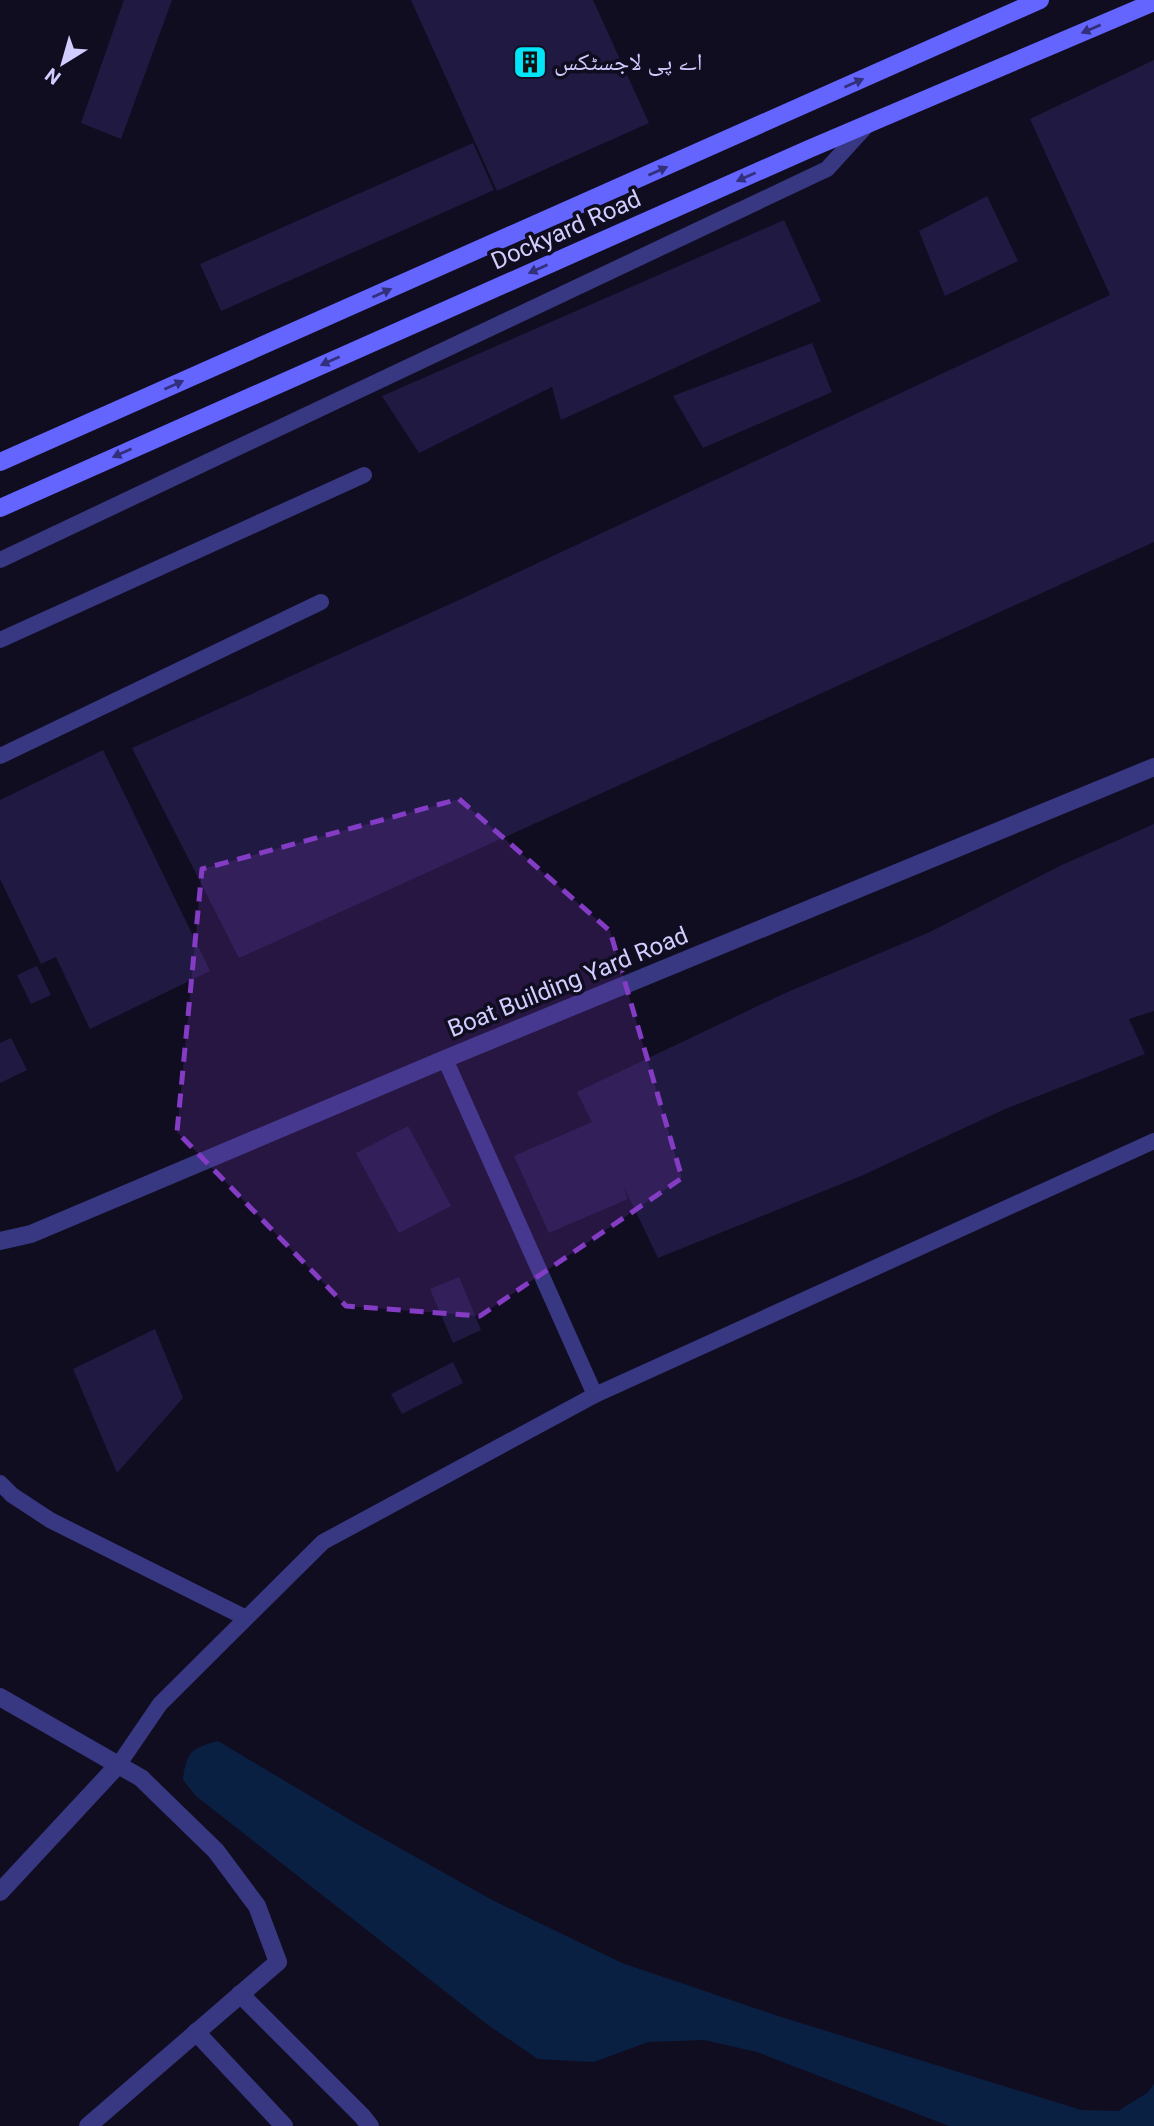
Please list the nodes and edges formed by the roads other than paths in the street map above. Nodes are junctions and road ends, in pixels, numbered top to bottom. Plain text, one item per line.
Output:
1 (1040, 0) edge
2 (1154, 2) edge
3 (869, 124) junction
4 (0, 462) edge
5 (364, 475) dead end
6 (0, 508) edge
7 (0, 560) edge
8 (321, 602) dead end
9 (0, 640) edge
10 (0, 756) edge
11 (1154, 767) edge
12 (445, 1059) junction
13 (1154, 1141) edge
14 (0, 1241) edge
15 (596, 1395) junction
16 (0, 1483) edge
17 (246, 1618) junction
18 (0, 1697) edge
19 (121, 1761) junction
20 (1, 1889) edge
21 (240, 1994) junction
22 (196, 2032) junction
23 (88, 2126) edge
24 (284, 2126) edge
25 (370, 2126) edge

4 -> 1 street, Dockyard Road
2 -> 3 street, Dockyard Road
3 -> 6 street, Dockyard Road
3 - 7 lane
5 - 9 lane
8 - 10 lane
11 - 12 street, Boat Building Yard Road
12 - 14 street, Boat Building Yard Road
12 - 15 lane
13 - 15 lane
15 - 17 lane
16 - 17 lane
17 - 19 lane
18 - 19 street
19 - 20 street
19 - 21 street
21 - 22 street
21 - 25 street
22 - 23 street
22 - 24 street

